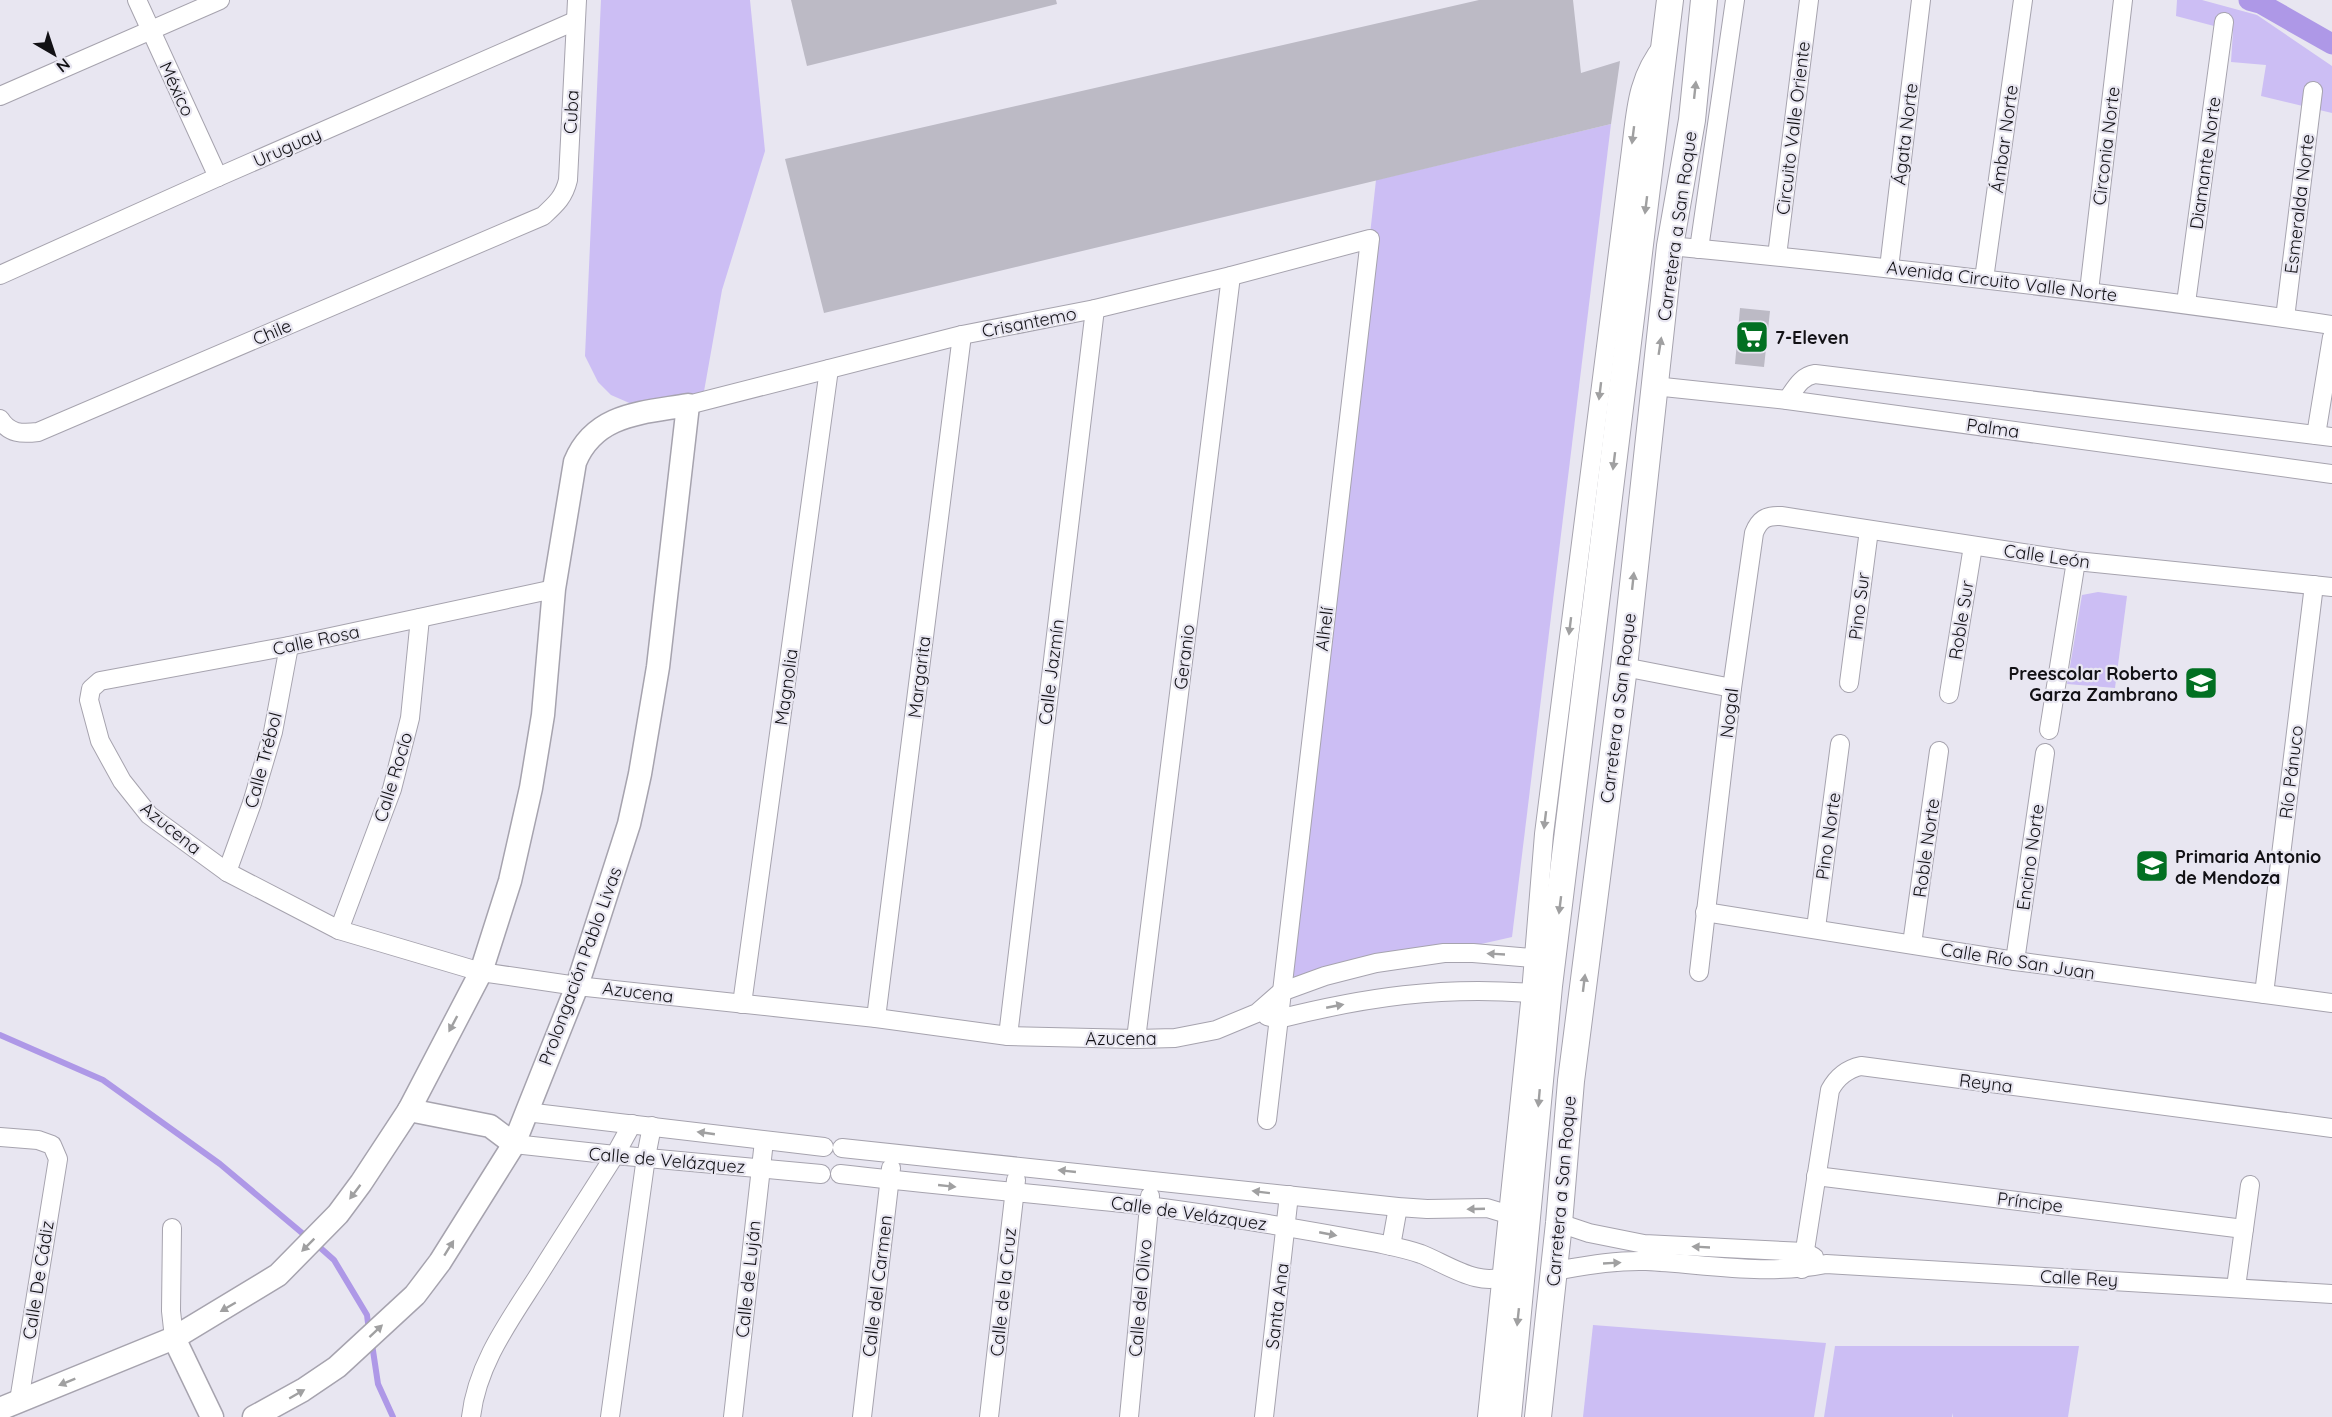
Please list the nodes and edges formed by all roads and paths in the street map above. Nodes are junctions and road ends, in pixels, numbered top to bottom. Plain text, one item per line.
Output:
1 (137, 0) edge
2 (220, 0) edge
3 (577, 0) edge
4 (1670, 0) edge
5 (1704, 0) edge
6 (1735, 0) edge
7 (1809, 0) edge
8 (1921, 0) edge
9 (2023, 0) edge
10 (2123, 0) edge
11 (575, 21) junction
12 (2224, 22) dead end
13 (150, 30) junction
14 (1666, 43) junction
15 (2313, 91) dead end
16 (0, 96) edge
17 (218, 177) junction
18 (1681, 184) junction
19 (543, 216) joint
20 (1370, 239) joint
21 (1670, 246) junction
22 (1700, 249) junction
23 (1778, 256) junction
24 (1889, 268) junction
25 (0, 275) edge
26 (1232, 276) junction
27 (1984, 279) junction
28 (2089, 291) junction
29 (2186, 303) junction
30 (1095, 309) junction
31 (2285, 318) junction
32 (2332, 325) edge
33 (962, 335) junction
34 (2332, 337) edge
35 (829, 369) junction
36 (1654, 386) junction
37 (1787, 400) junction
38 (688, 405) junction
39 (1, 421) edge
40 (2324, 436) edge
41 (2332, 474) edge
42 (1764, 518) joint
43 (1869, 530) junction
44 (1973, 546) junction
45 (2076, 561) junction
46 (1601, 569) junction
47 (2323, 586) edge
48 (554, 589) junction
49 (420, 618) junction
50 (289, 646) junction
51 (1624, 667) junction
52 (1849, 682) dead end
53 (1732, 688) junction
54 (1949, 694) dead end
55 (89, 700) joint
56 (2049, 730) dead end
57 (1840, 744) dead end
58 (1940, 751) dead end
59 (2045, 753) dead end
60 (1577, 764) junction
61 (227, 872) junction
62 (1595, 888) junction
63 (1705, 912) junction
64 (1816, 928) junction
65 (339, 930) junction
66 (1912, 944) junction
67 (2015, 962) junction
68 (480, 972) junction
69 (1699, 972) dead end
70 (1545, 977) junction
71 (577, 986) junction
72 (1281, 992) junction
73 (2264, 994) junction
74 (2332, 1003) edge
75 (742, 1004) junction
76 (1257, 1013) junction
77 (876, 1018) junction
78 (1278, 1019) junction
79 (1008, 1036) junction
80 (1136, 1039) junction
81 (1571, 1081) junction
82 (409, 1110) junction
83 (526, 1112) junction
84 (1267, 1120) dead end
85 (632, 1124) junction
86 (490, 1126) junction
87 (652, 1126) junction
88 (2332, 1128) edge
89 (0, 1137) edge
90 (764, 1141) junction
91 (514, 1144) junction
92 (615, 1155) junction
93 (894, 1155) junction
94 (1564, 1155) junction
95 (646, 1157) junction
96 (1018, 1166) junction
97 (760, 1168) junction
98 (821, 1174) dead end
99 (840, 1174) dead end
100 (1816, 1176) junction
101 (889, 1180) junction
102 (1152, 1180) junction
103 (2250, 1185) dead end
104 (1014, 1192) junction
105 (1289, 1195) junction
106 (1148, 1206) junction
107 (1398, 1207) junction
108 (1507, 1214) junction
109 (1559, 1224) junction
110 (1286, 1226) junction
111 (172, 1228) dead end
112 (2244, 1229) junction
113 (1528, 1244) junction
114 (1391, 1246) junction
115 (1644, 1253) junction
116 (1803, 1260) junction
117 (1554, 1271) junction
118 (1502, 1279) junction
119 (2236, 1287) junction
120 (2332, 1294) edge
121 (174, 1338) junction
122 (1545, 1347) junction
123 (10, 1405) edge
124 (212, 1417) edge
125 (254, 1417) edge
126 (471, 1417) edge
127 (610, 1417) edge
128 (733, 1417) edge
129 (862, 1417) edge
130 (989, 1417) edge
131 (1129, 1417) edge
132 (1264, 1417) edge
133 (1487, 1417) edge
134 (1508, 1417) edge
135 (1538, 1417) edge

1 - 13 street, México
2 - 13 street
3 - 11 street, Cuba
4 - 14 main road
18 -> 5 main road, Carretera a San Roque
6 - 22 street
7 - 23 street, Circuito Valle Oriente
8 - 24 street, Ágata Norte
9 - 27 street, Ámbar Norte
10 - 28 street, Circonia Norte
11 - 17 street, Uruguay
11 - 19 street, Cuba
12 - 29 street, Diamante Norte
13 - 16 street
13 - 17 street, México
14 - 18 main road
14 -> 46 main road, Carretera a San Roque
14 -> 70 street
15 - 31 street, Esmeralda Norte
17 - 25 street, Uruguay
18 - 21 main road, Carretera a San Roque
19 - 39 street, Chile
20 - 26 street, Crisantemo
20 - 72 street, Alhelí
21 - 22 street, Avenida Circuito Valle Norte
36 -> 21 main road, Carretera a San Roque
22 - 23 street, Avenida Circuito Valle Norte
23 - 24 street, Avenida Circuito Valle Norte
24 - 27 street, Avenida Circuito Valle Norte
26 - 30 street, Crisantemo
26 - 80 street, Geranio
27 - 28 street, Avenida Circuito Valle Norte
28 - 29 street, Avenida Circuito Valle Norte
29 - 31 street, Avenida Circuito Valle Norte
30 - 33 street, Crisantemo
30 - 79 street, Calle Jazmín
31 - 32 street, Avenida Circuito Valle Norte
33 - 35 street, Crisantemo
33 - 77 street, Margarita
34 - 40 street
35 - 38 street, Crisantemo
35 - 75 street, Magnolia
36 - 37 street, Palma
51 -> 36 main road, Carretera a San Roque
37 - 40 street
37 - 41 street, Palma
38 - 48 street
38 - 71 street, Prolongación Pablo Livas
42 - 43 street, Calle León
42 - 53 street, Nogal
43 - 44 street, Calle León
43 - 52 street, Pino Sur
44 - 45 street, Calle León
44 - 54 street, Roble Sur
45 - 47 street, Calle León
45 - 56 street
46 - 51 main road
46 - 60 main road, Carretera a San Roque
47 - 73 street, Río Pánuco
48 - 49 street, Calle Rosa
48 - 68 street
49 - 50 street, Calle Rosa
49 - 65 street, Calle Rocío
50 - 55 street, Calle Rosa
50 - 61 street, Calle Trébol
51 - 53 street
51 - 60 main road
51 - 62 main road, Carretera a San Roque
53 - 63 street, Nogal
55 - 61 street, Azucena
57 - 64 street, Pino Norte
58 - 66 street, Roble Norte
59 - 67 street, Encino Norte
60 -> 70 main road, Carretera a San Roque
61 - 65 street, Azucena
62 - 70 main road
81 -> 62 main road, Carretera a San Roque
63 - 64 street, Calle Río San Juan
63 - 69 street, Nogal
64 - 66 street, Calle Río San Juan
65 - 68 street, Azucena
66 - 67 street, Calle Río San Juan
67 - 73 street, Calle Río San Juan
68 - 71 street, Azucena
68 -> 82 street
70 -> 72 street
78 -> 70 street
70 - 81 main road
70 - 108 street
70 -> 113 main road, Carretera a San Roque
71 - 75 street, Azucena
71 - 83 street, Prolongación Pablo Livas
72 - 76 street, Azucena
72 - 78 street, Alhelí
73 - 74 street, Calle Río San Juan
75 - 77 street, Azucena
76 - 78 street
76 - 80 street, Azucena
77 - 79 street, Azucena
78 - 84 street, Alhelí
79 - 80 street, Azucena
81 - 94 main road, Carretera a San Roque
82 - 86 street
82 -> 121 street
83 - 85 street, Calle de Velázquez
83 - 86 street
83 - 91 street, Prolongación Pablo Livas
85 - 87 street, Calle de Velázquez
85 - 92 street
86 - 91 street
90 -> 87 street, Calle de Velázquez
87 - 95 street
88 - 100 street, Reyna
89 - 123 street, Calle De Cádiz
90 - 93 street, Calle de Velázquez
90 - 97 street, Calle de Luján
91 - 92 street, Calle de Velázquez
125 -> 91 street, Prolongación Pablo Livas
92 - 95 street, Calle de Velázquez
92 - 126 street
93 - 96 street, Calle de Velázquez
93 - 101 street, Calle del Carmen
94 - 109 main road, Carretera a San Roque
94 - 113 main road
95 - 97 street, Calle de Velázquez
95 - 127 street
102 -> 96 street, Calle de Velázquez
96 - 104 street, Calle de la Cruz
97 - 98 street, Calle de Velázquez
97 - 128 street, Calle de Luján
99 - 101 street, Calle de Velázquez
100 - 112 street, Príncipe
100 - 116 street, Reyna
101 -> 104 street, Calle de Velázquez
101 - 129 street, Calle del Carmen
105 -> 102 street, Calle de Velázquez
102 - 106 street, Calle del Olivo
103 - 112 street
104 - 106 street, Calle de Velázquez
104 - 130 street, Calle de la Cruz
105 - 107 street, Calle de Velázquez
105 - 110 street, Santa Ana
106 - 110 street, Calle de Velázquez
106 - 131 street, Calle del Olivo
108 -> 107 street, Calle de Velázquez
107 - 114 street
108 - 113 street
108 - 118 street
109 - 115 street, Calle Rey
109 - 117 main road, Carretera a San Roque
110 -> 114 street, Calle de Velázquez
110 - 132 street, Santa Ana
111 - 121 street
112 - 119 street
113 - 118 street
113 - 122 main road
113 -> 134 main road, Carretera a San Roque
114 - 118 street, Calle de Velázquez
115 - 116 street, Calle Rey
117 -> 115 street, Calle Rey
116 - 119 street, Calle Rey
117 - 122 main road, Carretera a San Roque
118 - 133 street
119 - 120 street, Calle Rey
121 -> 123 street
121 - 124 street
122 - 135 main road, Carretera a San Roque

